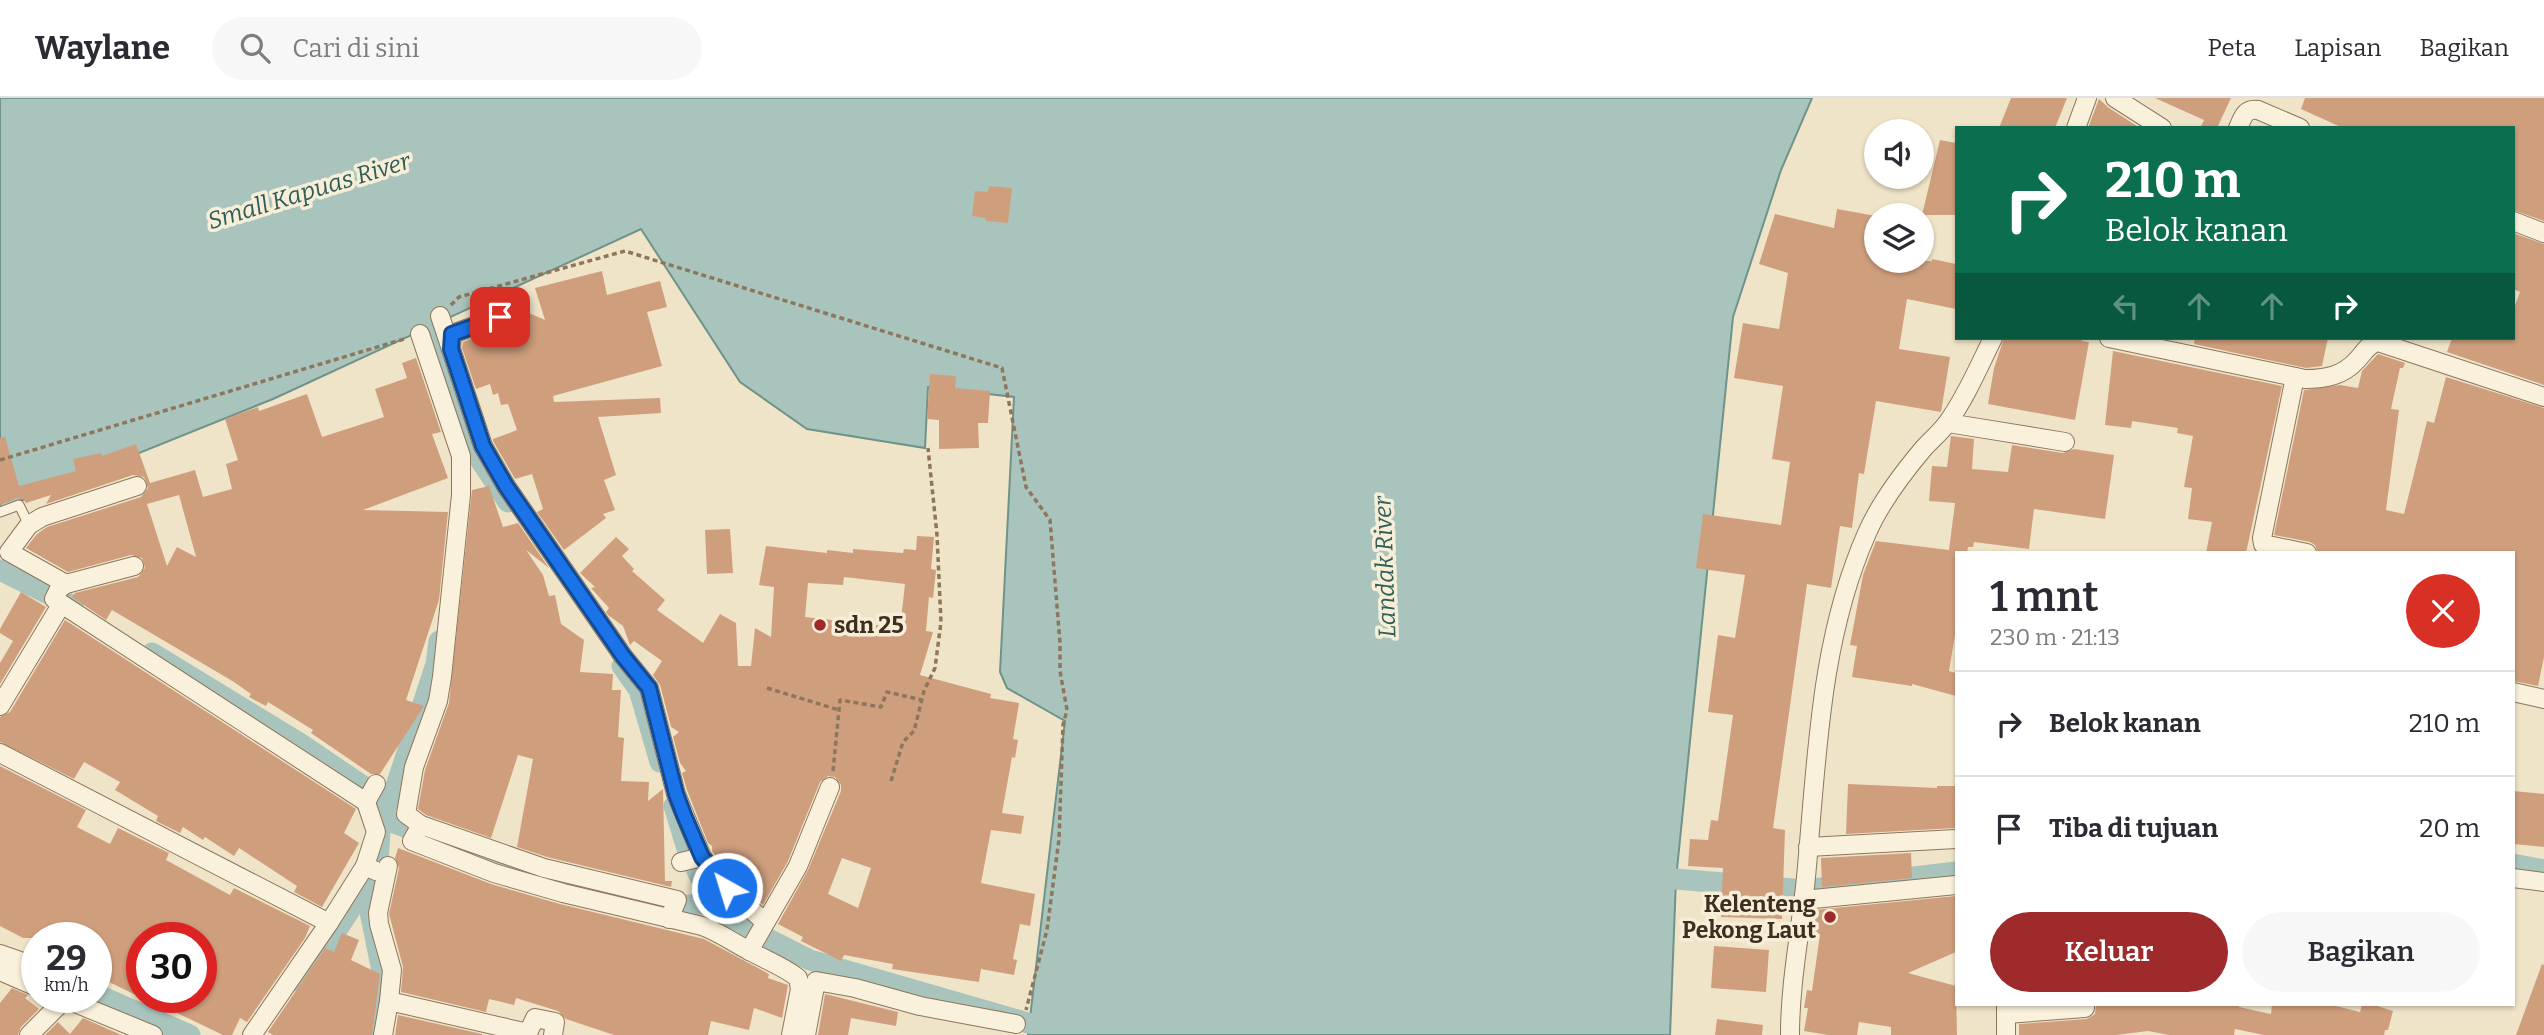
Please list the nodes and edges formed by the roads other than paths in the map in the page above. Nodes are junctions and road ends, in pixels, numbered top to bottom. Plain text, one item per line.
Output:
1 (2087, 98) edge
2 (2115, 98) edge
3 (2077, 126) edge
4 (2158, 126) edge
5 (2239, 126) edge
6 (2295, 126) edge
7 (2515, 222) edge
8 (2544, 233) edge
9 (440, 316) road end
10 (500, 317) dead end
11 (420, 334) road end
12 (1992, 340) edge
13 (2119, 340) edge
14 (451, 349) junction
15 (2295, 377) junction
16 (2544, 397) edge
17 (1948, 423) junction
18 (2065, 442) dead end
19 (137, 486) dead end
20 (0, 512) edge
21 (29, 525) junction
22 (2297, 551) edge
23 (134, 566) dead end
24 (60, 594) junction
25 (2515, 692) edge
26 (2544, 699) edge
27 (0, 706) edge
28 (0, 753) edge
29 (376, 784) dead end
30 (830, 787) road end
31 (366, 802) junction
32 (1955, 839) edge
33 (1808, 847) junction
34 (702, 857) junction
35 (681, 862) dead end
36 (365, 866) junction
37 (541, 877) junction
38 (2515, 878) edge
39 (2544, 882) edge
40 (1955, 885) edge
41 (1803, 900) junction
42 (669, 919) junction
43 (765, 922) junction
44 (329, 923) junction
45 (749, 951) junction
46 (0, 954) edge
47 (21, 961) edge
48 (0, 971) edge
49 (21, 980) edge
50 (807, 980) junction
51 (389, 1001) junction
52 (2085, 1006) edge
53 (2007, 1009) edge
54 (50, 1013) edge
55 (101, 1013) edge
56 (1020, 1020) road end
57 (29, 1035) edge
58 (153, 1035) edge
59 (252, 1035) edge
60 (383, 1035) edge
61 (553, 1035) edge
62 (791, 1035) edge
63 (806, 1035) edge
64 (1790, 1035) edge
65 (2006, 1035) edge

1 - 3 street
2 - 4 street
5 - 6 street
7 - 8 street
9 - 14 street
10 - 14 street
11 - 37 street
12 - 17 street
13 - 15 street
14 - 34 street
15 - 16 street
15 - 22 street
17 - 18 street
17 - 33 street
19 - 21 street
20 - 21 lane
21 - 24 street
23 - 24 street
24 - 27 street
24 - 31 street
25 - 26 street
28 - 44 street
29 - 31 street
30 - 43 street
31 - 36 street
32 - 33 street
33 - 41 street
34 - 35 street
34 - 43 street
36 - 44 street
36 - 51 street
37 - 42 street
37 - 42 street
38 - 39 street
40 - 41 street
41 - 64 street
42 - 45 street
43 - 45 street
44 - 59 street
45 - 50 street
46 - 47 street
48 - 49 street
50 - 56 street
50 - 62 street
50 - 63 street
51 - 60 street
51 - 61 street
52 - 53 street
53 - 65 street
54 - 57 street
55 - 58 street

